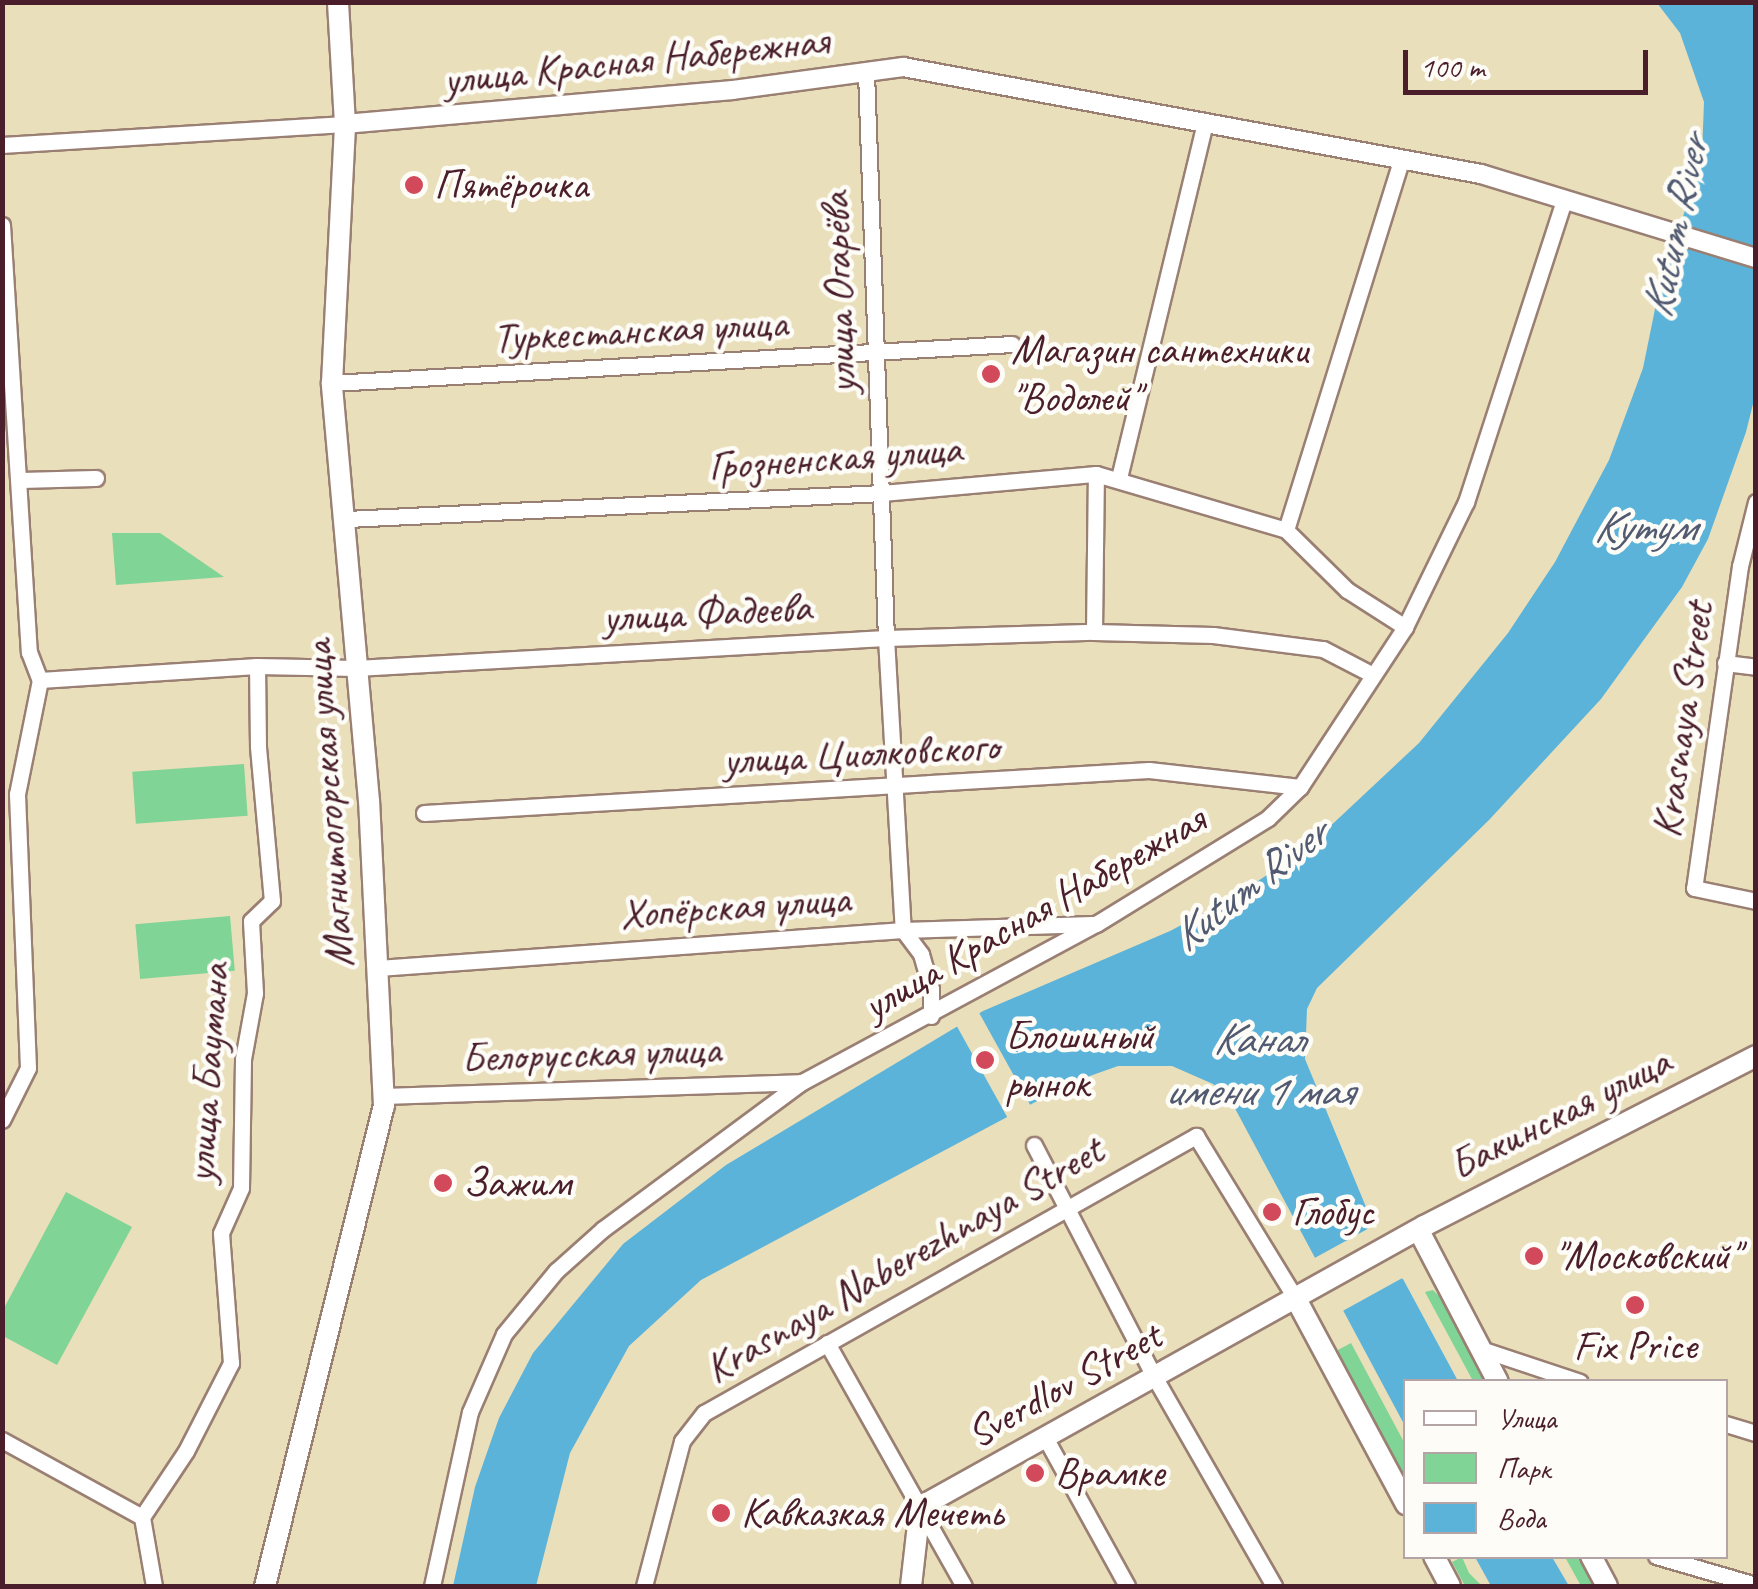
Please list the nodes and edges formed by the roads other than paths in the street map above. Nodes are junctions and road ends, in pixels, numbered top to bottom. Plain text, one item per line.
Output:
1 (338, 2) edge
2 (866, 72) junction
3 (1205, 122) junction
4 (344, 124) junction
5 (2, 145) edge
6 (1401, 160) junction
7 (1564, 201) junction
8 (2, 225) edge
9 (1756, 258) edge
10 (4, 287) edge
11 (1012, 344) dead end
12 (876, 354) junction
13 (332, 383) junction
14 (1096, 474) junction
15 (96, 478) dead end
16 (1120, 478) junction
17 (18, 480) junction
18 (882, 493) junction
19 (1756, 502) edge
20 (347, 520) junction
21 (1286, 530) junction
22 (1404, 627) junction
23 (1094, 632) junction
24 (886, 638) junction
25 (1725, 663) junction
26 (257, 666) junction
27 (1756, 667) edge
28 (356, 668) junction
29 (1372, 674) junction
30 (40, 680) junction
31 (894, 788) junction
32 (1300, 788) junction
33 (424, 813) dead end
34 (1756, 901) edge
35 (1096, 924) junction
36 (903, 930) junction
37 (378, 968) junction
38 (930, 1016) junction
39 (1756, 1056) edge
40 (802, 1082) junction
41 (383, 1096) junction
42 (2, 1120) edge
43 (1034, 1145) dead end
44 (1067, 1206) junction
45 (1410, 1236) junction
46 (1305, 1295) junction
47 (827, 1343) junction
48 (1481, 1349) junction
49 (1155, 1378) junction
50 (1496, 1379) edge
51 (1571, 1379) edge
52 (1728, 1425) edge
53 (1756, 1433) edge
54 (1046, 1439) junction
55 (2, 1440) edge
56 (1403, 1498) edge
57 (920, 1507) junction
58 (142, 1517) junction
59 (1436, 1559) edge
60 (1593, 1559) edge
61 (1666, 1559) edge
62 (1756, 1585) edge
63 (154, 1586) edge
64 (265, 1586) edge
65 (432, 1586) edge
66 (644, 1586) edge
67 (910, 1586) edge
68 (964, 1586) edge
69 (1127, 1586) edge
70 (1274, 1586) edge
71 (1450, 1586) edge
72 (1607, 1586) edge

1 - 4 main road, Магнитогорская улица
2 - 3 street, улица Красная Набережная
2 - 4 street, улица Красная Набережная
2 - 12 street, улица Огарёва
3 - 6 street, улица Красная Набережная
3 - 16 street
4 - 5 street, улица Красная Набережная
4 - 13 main road, Магнитогорская улица
6 - 7 street, улица Красная Набережная
6 - 21 street
7 - 9 street, улица Красная Набережная
7 - 22 street, улица Красная Набережная
8 - 10 street
10 - 17 street
11 - 12 street, Туркестанская улица
12 - 13 street, Туркестанская улица
12 - 18 street, улица Огарёва
13 - 20 main road, Магнитогорская улица
14 - 16 street, Грозненская улица
14 - 18 street, Грозненская улица
14 - 23 street
15 - 17 street
16 - 21 street, Грозненская улица
17 - 30 street
18 - 20 street, Грозненская улица
18 - 24 street, улица Огарёва
19 - 25 street, Krasnaya Street
20 - 28 main road, Магнитогорская улица
21 - 22 street, Грозненская улица
22 - 29 street, улица Красная Набережная
23 - 24 street, улица Фадеева
23 - 29 street, улица Фадеева
24 - 28 street, улица Фадеева
24 - 31 street, улица Огарёва
25 - 27 street
25 - 34 street, Krasnaya Street
26 - 28 street, улица Фадеева
26 - 30 street, улица Фадеева
26 - 58 street, улица Баумана
28 - 37 main road, Магнитогорская улица
29 - 32 street, улица Красная Набережная
30 - 42 street
31 - 32 street, улица Циолковского
31 - 33 street, улица Циолковского
31 - 36 street, улица Огарёва
32 - 35 street, улица Красная Набережная
35 - 36 street, Хопёрская улица
35 - 38 street, улица Красная Набережная
36 - 37 street, Хопёрская улица
36 - 38 street
37 - 41 main road, Магнитогорская улица
38 - 40 street, улица Красная Набережная
39 - 45 main road, Бакинская улица
40 - 41 street, Белорусская улица
40 - 65 street, улица Красная Набережная
41 - 64 main road, Магнитогорская улица
43 - 44 street
44 - 46 street, Krasnaya Naberezhnaya Street
44 - 47 street, Krasnaya Naberezhnaya Street
44 - 49 street
45 - 46 main road, Бакинская улица
45 - 48 main road
46 - 49 main road, Sverdlov Street
46 - 56 main road
47 - 57 street
47 - 66 street, Krasnaya Naberezhnaya Street
48 - 50 main road
48 - 51 street
49 - 54 main road, Sverdlov Street
49 - 70 street
52 - 53 street
54 - 57 main road, Sverdlov Street
54 - 69 street
55 - 58 street
57 - 67 main road
57 - 68 street
58 - 63 street
59 - 71 main road
60 - 72 main road
61 - 62 street

